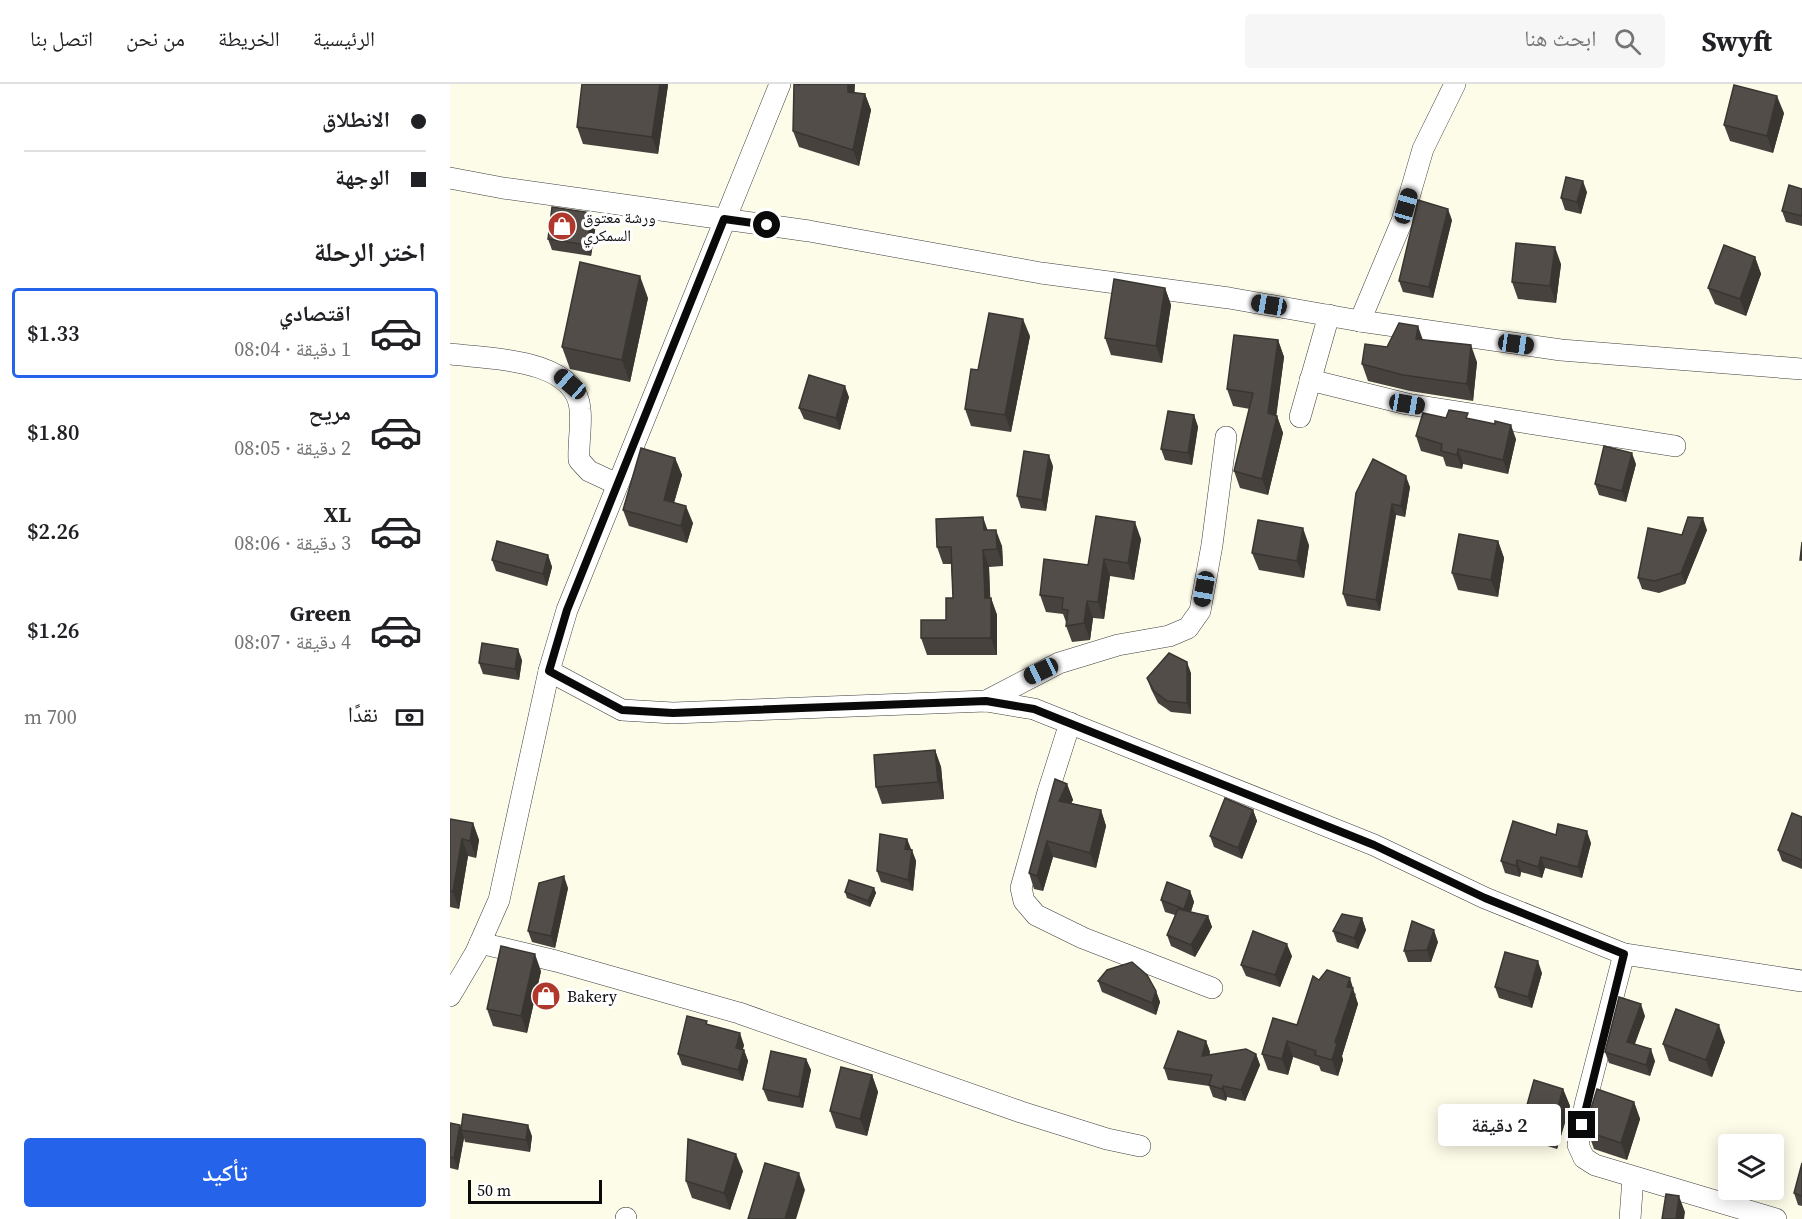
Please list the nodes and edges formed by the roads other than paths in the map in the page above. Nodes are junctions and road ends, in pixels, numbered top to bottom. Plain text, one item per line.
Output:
1 (780, 84) edge
2 (1455, 84) edge
3 (450, 178) edge
4 (724, 219) junction
5 (1329, 315) junction
6 (1360, 321) junction
7 (450, 354) edge
8 (1802, 369) edge
9 (1310, 380) junction
10 (1300, 417) dead end
11 (1226, 437) dead end
12 (1675, 446) dead end
13 (617, 484) junction
14 (549, 671) junction
15 (986, 701) junction
16 (1070, 723) junction
17 (480, 943) junction
18 (1624, 954) junction
19 (1802, 981) edge
20 (1212, 988) dead end
21 (450, 996) edge
22 (1140, 1146) dead end
23 (1633, 1177) junction
24 (1630, 1219) edge
25 (1776, 1219) edge

1 - 4 street
2 - 6 street
3 - 4 street
4 - 5 street
4 - 13 street
5 - 6 street
5 - 9 street
6 - 8 street
7 - 13 street
9 - 10 street
9 - 12 street
11 - 15 street
13 - 14 street
14 - 15 street
14 - 17 street
15 - 16 street
16 - 18 street
16 - 20 street
17 - 21 street
17 - 22 street
18 - 19 street
18 - 23 street
23 - 24 street
23 - 25 street

